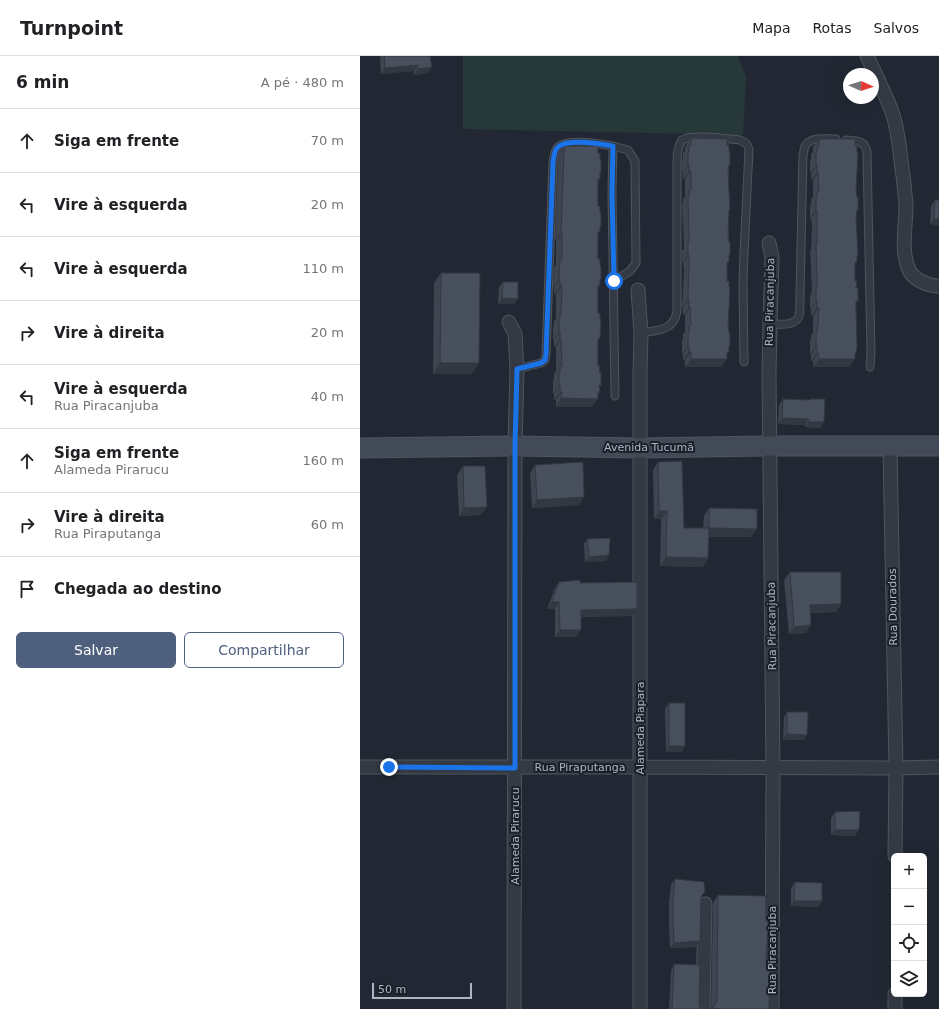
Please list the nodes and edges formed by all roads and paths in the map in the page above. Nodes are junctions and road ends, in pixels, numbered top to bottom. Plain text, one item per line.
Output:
1 (867, 56) edge
2 (613, 146) junction
3 (769, 243) dead end
4 (614, 281) junction
5 (939, 286) edge
6 (638, 290) dead end
7 (509, 322) dead end
8 (770, 324) junction
9 (641, 333) junction
10 (744, 362) dead end
11 (870, 367) dead end
12 (517, 369) junction
13 (615, 396) dead end
14 (515, 446) junction
15 (770, 446) junction
16 (939, 446) edge
17 (890, 447) junction
18 (360, 448) edge
19 (640, 448) junction
20 (640, 766) junction
21 (360, 767) edge
22 (939, 767) edge
23 (515, 768) junction
24 (773, 768) junction
25 (896, 768) junction
26 (896, 853) edge
27 (705, 904) dead end
28 (895, 997) edge
29 (514, 1009) edge
30 (640, 1009) edge
31 (704, 1009) edge
32 (772, 1009) edge
33 (895, 1009) edge

1 - 5 street
2 - 4 lane
2 - 4 lane
2 - 12 lane
3 - 8 street, Rua Piracanjuba
4 - 13 lane
6 - 9 street, Alameda Piapara
7 - 12 street
8 - 11 lane
8 - 15 street, Rua Piracanjuba
9 - 10 lane
9 - 19 street, Alameda Piapara
12 - 14 street
14 - 18 street, Avenida Tucumã
14 - 19 street, Avenida Tucumã
14 - 23 street, Alameda Pirarucu
15 - 17 street, Avenida Tucumã
15 - 19 street, Avenida Tucumã
15 - 24 street, Rua Piracanjuba
16 - 17 street, Avenida Tucumã
17 - 25 street, Rua Dourados
19 - 20 street, Alameda Piapara
20 - 23 street, Rua Piraputanga
20 - 24 street, Rua Piraputanga
20 - 30 street, Alameda Piapara
21 - 23 street, Rua Piraputanga
22 - 25 street, Rua Piraputanga
23 - 29 street, Alameda Pirarucu
24 - 25 street, Rua Piraputanga
24 - 32 street, Rua Piracanjuba
25 - 26 street, Rua Dourados
27 - 31 street
28 - 33 street

